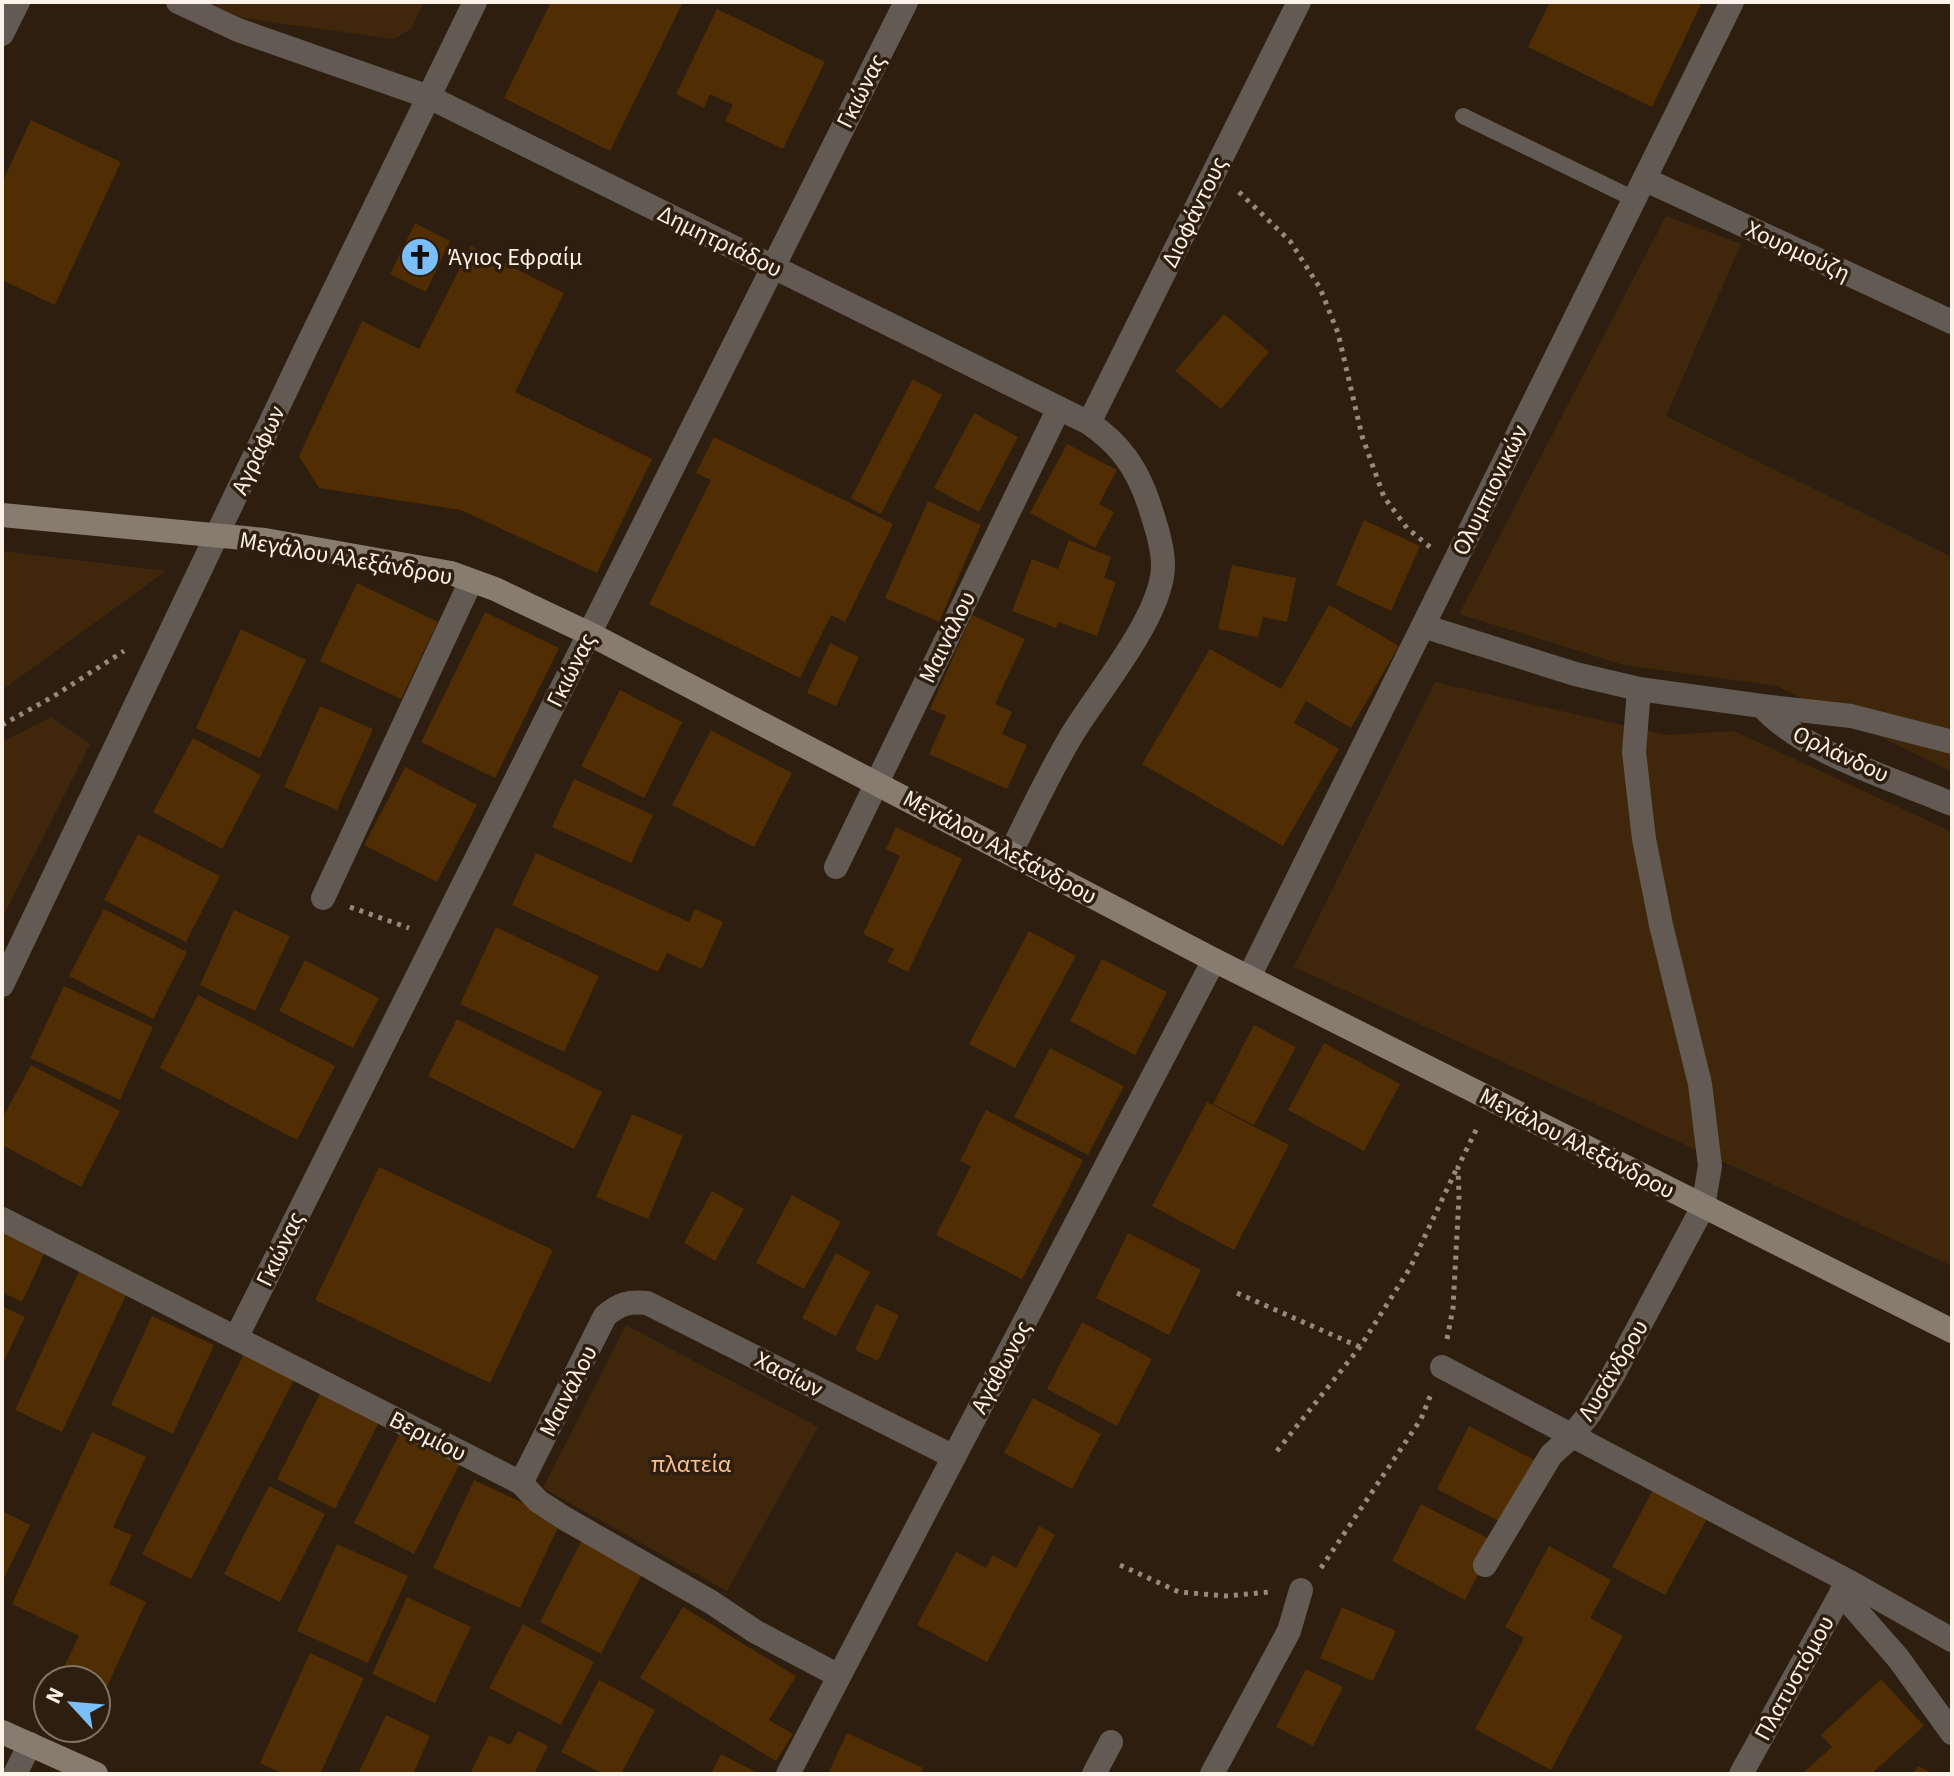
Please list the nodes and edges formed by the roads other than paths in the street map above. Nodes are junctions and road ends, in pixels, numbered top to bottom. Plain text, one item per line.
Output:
1 (18, 2) edge
2 (178, 2) edge
3 (475, 2) edge
4 (906, 2) edge
5 (1299, 2) edge
6 (1732, 2) edge
7 (2, 34) edge
8 (429, 97) junction
9 (1463, 116) dead end
10 (1639, 189) junction
11 (772, 267) junction
12 (1952, 322) edge
13 (1059, 408) junction
14 (1089, 423) junction
15 (2, 515) edge
16 (218, 537) junction
17 (471, 581) junction
18 (1423, 626) junction
19 (590, 634) junction
20 (1639, 689) junction
21 (1762, 706) junction
22 (1952, 742) edge
23 (877, 782) junction
24 (1952, 804) edge
25 (1011, 852) junction
26 (836, 867) dead end
27 (323, 898) road end
28 (1214, 960) junction
29 (1249, 977) junction
30 (2, 985) edge
31 (1703, 1207) junction
32 (2, 1219) edge
33 (621, 1304) joint
34 (1952, 1331) edge
35 (236, 1338) junction
36 (1442, 1367) road end
37 (1571, 1437) junction
38 (954, 1457) junction
39 (521, 1483) junction
40 (1485, 1565) dead end
41 (1844, 1587) junction
42 (1301, 1590) road end
43 (1952, 1640) edge
44 (839, 1676) junction
45 (2, 1732) edge
46 (1952, 1733) edge
47 (1111, 1742) dead end
48 (30, 1744) junction
49 (15, 1774) edge
50 (96, 1774) edge
51 (788, 1774) edge
52 (1094, 1774) edge
53 (1212, 1774) edge
54 (1741, 1774) edge

1 - 7 street
2 - 8 street, Δημητριάδου
3 - 8 street, Αγράφων
4 - 11 street, Γκιώνας
5 - 14 street, Διοφάντους
6 - 10 street, Ολυμπιονικών
8 - 11 street, Δημητριάδου
8 - 16 street, Αγράφων
9 - 10 lane
10 - 12 street, Χουρμούζη
10 - 18 street, Ολυμπιονικών
11 - 13 street, Δημητριάδου
11 - 19 street, Γκιώνας
13 - 14 street, Δημητριάδου
13 - 23 street, Μαινάλου
14 - 25 street, Δημητριάδου
15 - 16 street, Μεγάλου Αλεξάνδρου
16 - 17 street, Μεγάλου Αλεξάνδρου
16 - 30 street, Αγράφων
17 - 19 street, Μεγάλου Αλεξάνδρου
17 - 27 street
18 - 20 street
18 - 29 street, Ολυμπιονικών
19 - 23 street, Μεγάλου Αλεξάνδρου
19 - 35 street, Γκιώνας
20 - 21 street
20 - 31 street, Λυσάνδρου
21 - 22 street
21 - 24 street, Ορλάνδου
23 - 25 street, Μεγάλου Αλεξάνδρου
23 - 26 street, Μαινάλου
25 - 28 street, Μεγάλου Αλεξάνδρου
28 - 29 street, Μεγάλου Αλεξάνδρου
28 - 38 street, Αγάθωνος
29 - 31 street, Μεγάλου Αλεξάνδρου
31 - 34 street, Μεγάλου Αλεξάνδρου
31 - 37 street, Λυσάνδρου
32 - 35 street, Βερμίου
33 - 38 street, Χασίων
33 - 39 street, Μαινάλου
35 - 39 street, Βερμίου
36 - 37 street
37 - 40 street, Λυσάνδρου
37 - 41 street
38 - 44 street, Αγάθωνος
39 - 44 street, Βερμίου
41 - 43 street
41 - 46 street
41 - 54 street, Πλατυστόμου
42 - 53 street
44 - 51 street, Αγάθωνος
45 - 48 street
47 - 52 street
48 - 49 street
48 - 50 street

